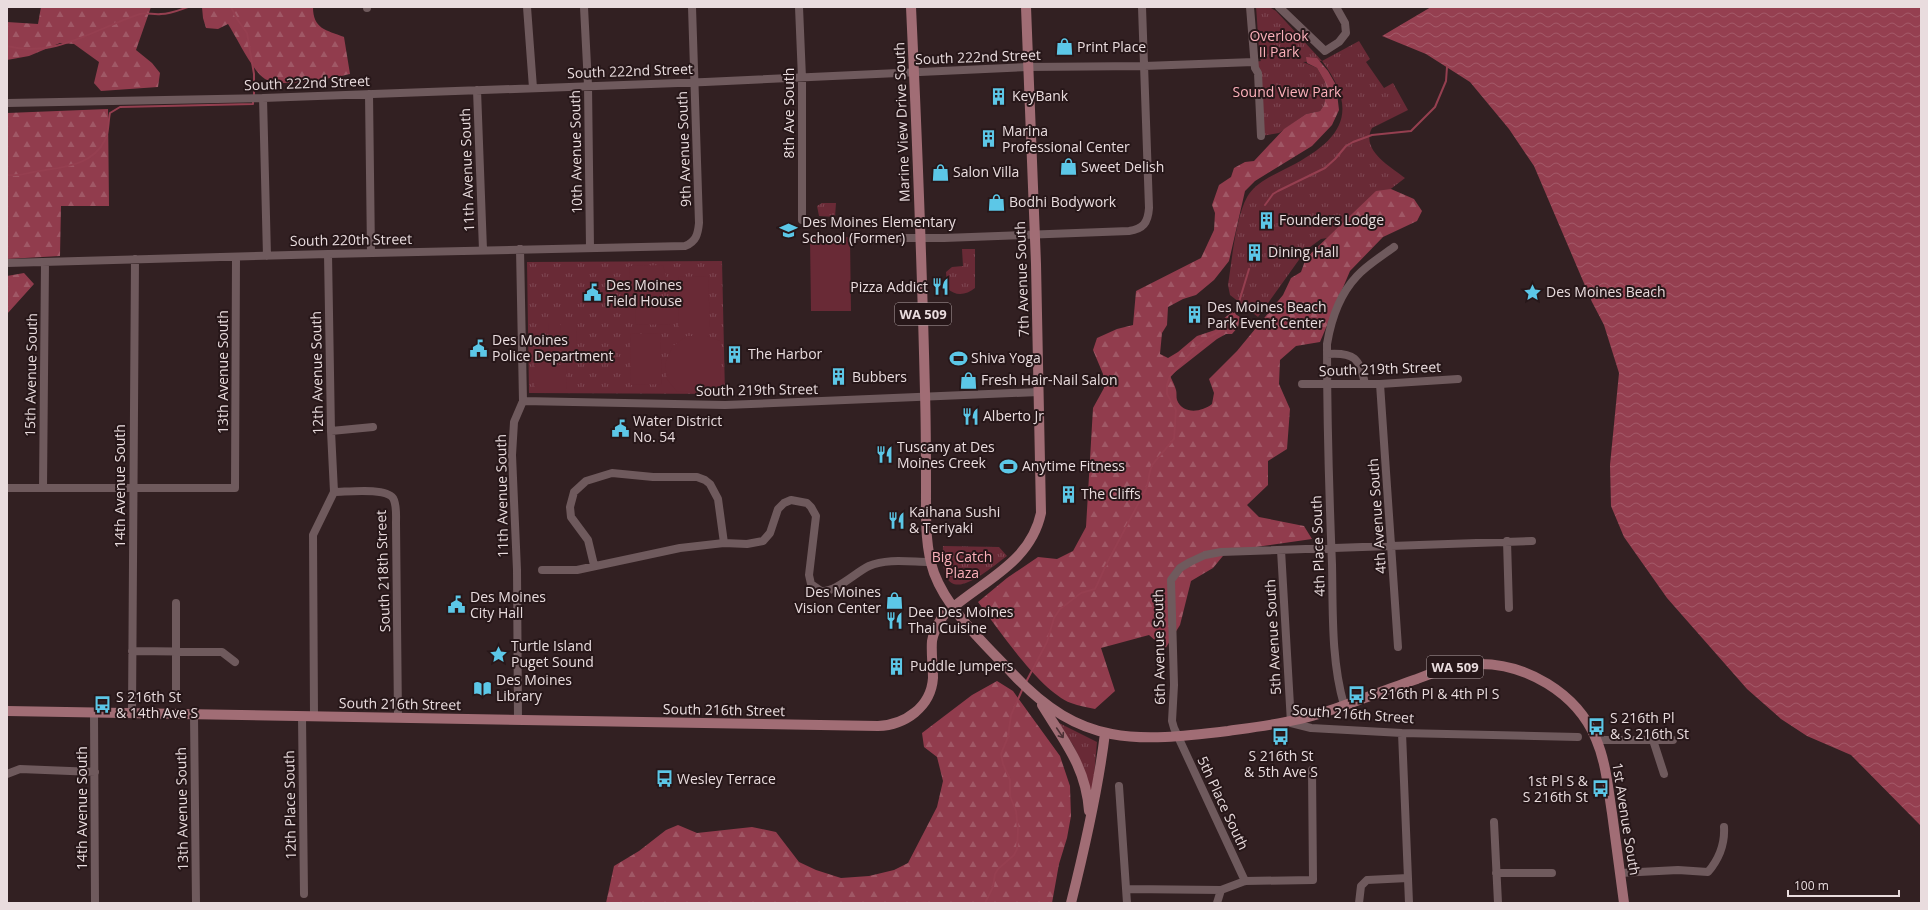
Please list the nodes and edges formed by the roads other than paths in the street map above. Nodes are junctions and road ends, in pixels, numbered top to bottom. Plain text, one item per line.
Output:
1 (527, 7) edge
2 (584, 7) edge
3 (692, 7) edge
4 (799, 7) edge
5 (911, 7) edge
6 (1026, 7) edge
7 (1142, 7) edge
8 (1250, 7) edge
9 (1279, 7) edge
10 (1336, 7) edge
11 (1254, 62) junction
12 (1144, 66) junction
13 (1028, 67) junction
14 (913, 72) junction
15 (802, 78) junction
16 (695, 83) junction
17 (588, 85) junction
18 (533, 88) junction
19 (477, 90) junction
20 (369, 94) junction
21 (263, 98) junction
22 (7, 103) edge
23 (1261, 136) dead end
24 (802, 220) dead end
25 (1034, 236) junction
26 (862, 238) dead end
27 (920, 238) junction
28 (694, 241) joint
29 (1394, 247) dead end
30 (590, 248) junction
31 (520, 249) junction
32 (483, 250) junction
33 (371, 253) junction
34 (328, 254) junction
35 (267, 256) junction
36 (236, 257) junction
37 (135, 259) junction
38 (45, 262) junction
39 (7, 263) edge
40 (1327, 354) junction
41 (1458, 379) dead end
42 (1302, 384) dead end
43 (1327, 384) junction
44 (1365, 384) junction
45 (1380, 384) junction
46 (1039, 392) junction
47 (925, 395) junction
48 (523, 401) junction
49 (373, 427) dead end
50 (331, 430) junction
51 (7, 488) edge
52 (43, 488) junction
53 (134, 489) junction
54 (334, 492) junction
55 (1507, 541) junction
56 (1532, 541) dead end
57 (724, 543) junction
58 (1392, 545) junction
59 (1331, 548) junction
60 (1281, 550) junction
61 (930, 562) junction
62 (594, 565) junction
63 (542, 570) dead end
64 (176, 603) dead end
65 (953, 607) junction
66 (1509, 608) dead end
67 (1398, 647) dead end
68 (132, 651) junction
69 (176, 651) junction
70 (235, 662) dead end
71 (176, 695) dead end
72 (1039, 700) junction
73 (1344, 706) junction
74 (7, 711) edge
75 (94, 712) junction
76 (132, 713) junction
77 (1059, 714) joint
78 (194, 715) junction
79 (302, 716) junction
80 (910, 716) joint
81 (314, 717) junction
82 (398, 718) junction
83 (518, 720) junction
84 (1291, 723) junction
85 (1105, 733) junction
86 (1402, 733) junction
87 (1178, 737) junction
88 (1578, 737) dead end
89 (1597, 740) junction
90 (1653, 740) junction
91 (1673, 740) dead end
92 (1312, 770) dead end
93 (95, 772) junction
94 (7, 774) edge
95 (1664, 774) dead end
96 (1119, 786) dead end
97 (1494, 822) dead end
98 (1724, 827) dead end
99 (1088, 836) junction
100 (1496, 873) junction
101 (1552, 873) dead end
102 (1620, 873) junction
103 (1408, 878) junction
104 (1245, 881) junction
105 (1127, 889) junction
106 (1221, 890) junction
107 (304, 894) dead end
108 (95, 903) edge
109 (196, 903) edge
110 (1071, 903) edge
111 (1128, 903) edge
112 (1217, 903) edge
113 (1359, 903) edge
114 (1409, 903) edge
115 (1498, 903) edge
116 (1624, 903) edge

1 - 18 street
2 - 17 street, 10th Avenue South
3 - 16 street, 9th Avenue South
4 - 15 street, 8th Ave South
5 - 14 main road, Marine View Drive South / WA 509
6 - 13 main road, 7th Avenue South
7 - 12 street
8 - 11 street
9 - 10 street
11 - 12 street, South 222nd Street
11 - 23 street
12 - 13 street, South 222nd Street
12 - 25 street
13 - 14 street, South 222nd Street
13 - 25 main road, 7th Avenue South
14 - 15 street, South 222nd Street
14 - 27 main road, Marine View Drive South / WA 509
15 - 16 street, South 222nd Street
15 - 24 street, 8th Ave South
16 - 17 street, South 222nd Street
16 - 28 street, 9th Avenue South
17 - 18 street, South 222nd Street
17 - 30 street, 10th Avenue South
18 - 19 street, South 222nd Street
19 - 20 street, South 222nd Street
19 - 32 street, 11th Avenue South
20 - 21 street, South 222nd Street
20 - 33 street
21 - 22 street, South 222nd Street
21 - 35 street
25 - 27 street
25 - 46 main road, 7th Avenue South
26 - 27 street
27 - 47 main road, Marine View Drive South / WA 509
28 - 30 street, South 220th Street
29 - 40 street, 4th Place South
30 - 31 street, South 220th Street
31 - 32 street, South 220th Street
31 - 48 street, 11th Avenue South
32 - 33 street, South 220th Street
33 - 34 street, South 220th Street
34 - 35 street, South 220th Street
34 - 50 street, 12th Avenue South
35 - 36 street, South 220th Street
36 - 37 street, South 220th Street
36 - 53 street, 13th Avenue South
37 - 38 street, South 220th Street
37 - 53 street, 14th Avenue South
38 - 39 street, South 220th Street
38 - 52 street, 15th Avenue South
40 - 43 street, 4th Place South
40 - 44 street
41 - 45 street, South 219th Street
42 - 43 street, South 219th Street
43 - 44 street, South 219th Street
43 - 59 street, 4th Place South
44 - 45 street, South 219th Street
45 - 58 street, 4th Avenue South
46 - 47 street, South 219th Street
46 - 65 main road, 7th Avenue South
47 - 48 street, South 219th Street
47 - 61 main road, Marine View Drive South / WA 509
48 - 83 street, 11th Avenue South
49 - 50 street
50 - 54 street, 12th Avenue South
51 - 52 street
52 - 53 street
53 - 68 street, 14th Avenue South
54 - 81 street
54 - 82 street, South 218th Street
55 - 56 street
55 - 58 street
55 - 66 street
57 - 61 street
57 - 62 street
57 - 62 street
58 - 59 street
58 - 67 street, 4th Avenue South
59 - 60 street
59 - 73 street, 4th Place South
60 - 84 street, 5th Avenue South
60 - 87 street, 6th Avenue South
61 - 65 main road, Marine View Drive South / WA 509
62 - 63 street
64 - 69 street
65 - 72 main road, Marine View Drive South / WA 509
65 - 80 main road, 7th Avenue South
68 - 69 street
68 - 76 street, 14th Avenue South
69 - 70 street
69 - 71 street
72 - 77 main road, Marine View Drive South / WA 509
72 -> 99 main road
73 - 84 main road, WA 509
73 - 89 main road, WA 509
74 - 75 main road, South 216th Street
75 - 76 main road, South 216th Street
75 - 93 street, 14th Avenue South
76 - 78 main road, South 216th Street
77 - 85 main road, South 216th Street / WA 509
78 - 79 main road, South 216th Street
78 - 109 street, 13th Avenue South
79 - 81 main road, South 216th Street
79 - 107 street, 12th Place South
80 - 83 main road, South 216th Street
81 - 82 main road, South 216th Street
82 - 83 main road, South 216th Street
84 - 86 street, South 216th Street
84 - 87 main road, South 216th Street / WA 509
85 - 87 main road, South 216th Street / WA 509
85 - 99 main road
86 - 88 street, South 216th Street
86 - 103 street
87 - 104 street, 5th Place South
89 - 90 street
89 - 102 main road, 1st Avenue South / WA 509
90 - 91 street
90 - 95 street
92 - 104 street
93 - 94 street
93 - 108 street, 14th Avenue South
96 - 105 street
97 - 100 street
98 - 102 street
99 - 110 main road
100 - 101 street
100 - 115 street
102 - 116 main road, 1st Avenue South / WA 509
103 - 113 street
103 - 114 street
104 - 106 street
105 - 106 street
105 - 111 street
106 - 112 street

